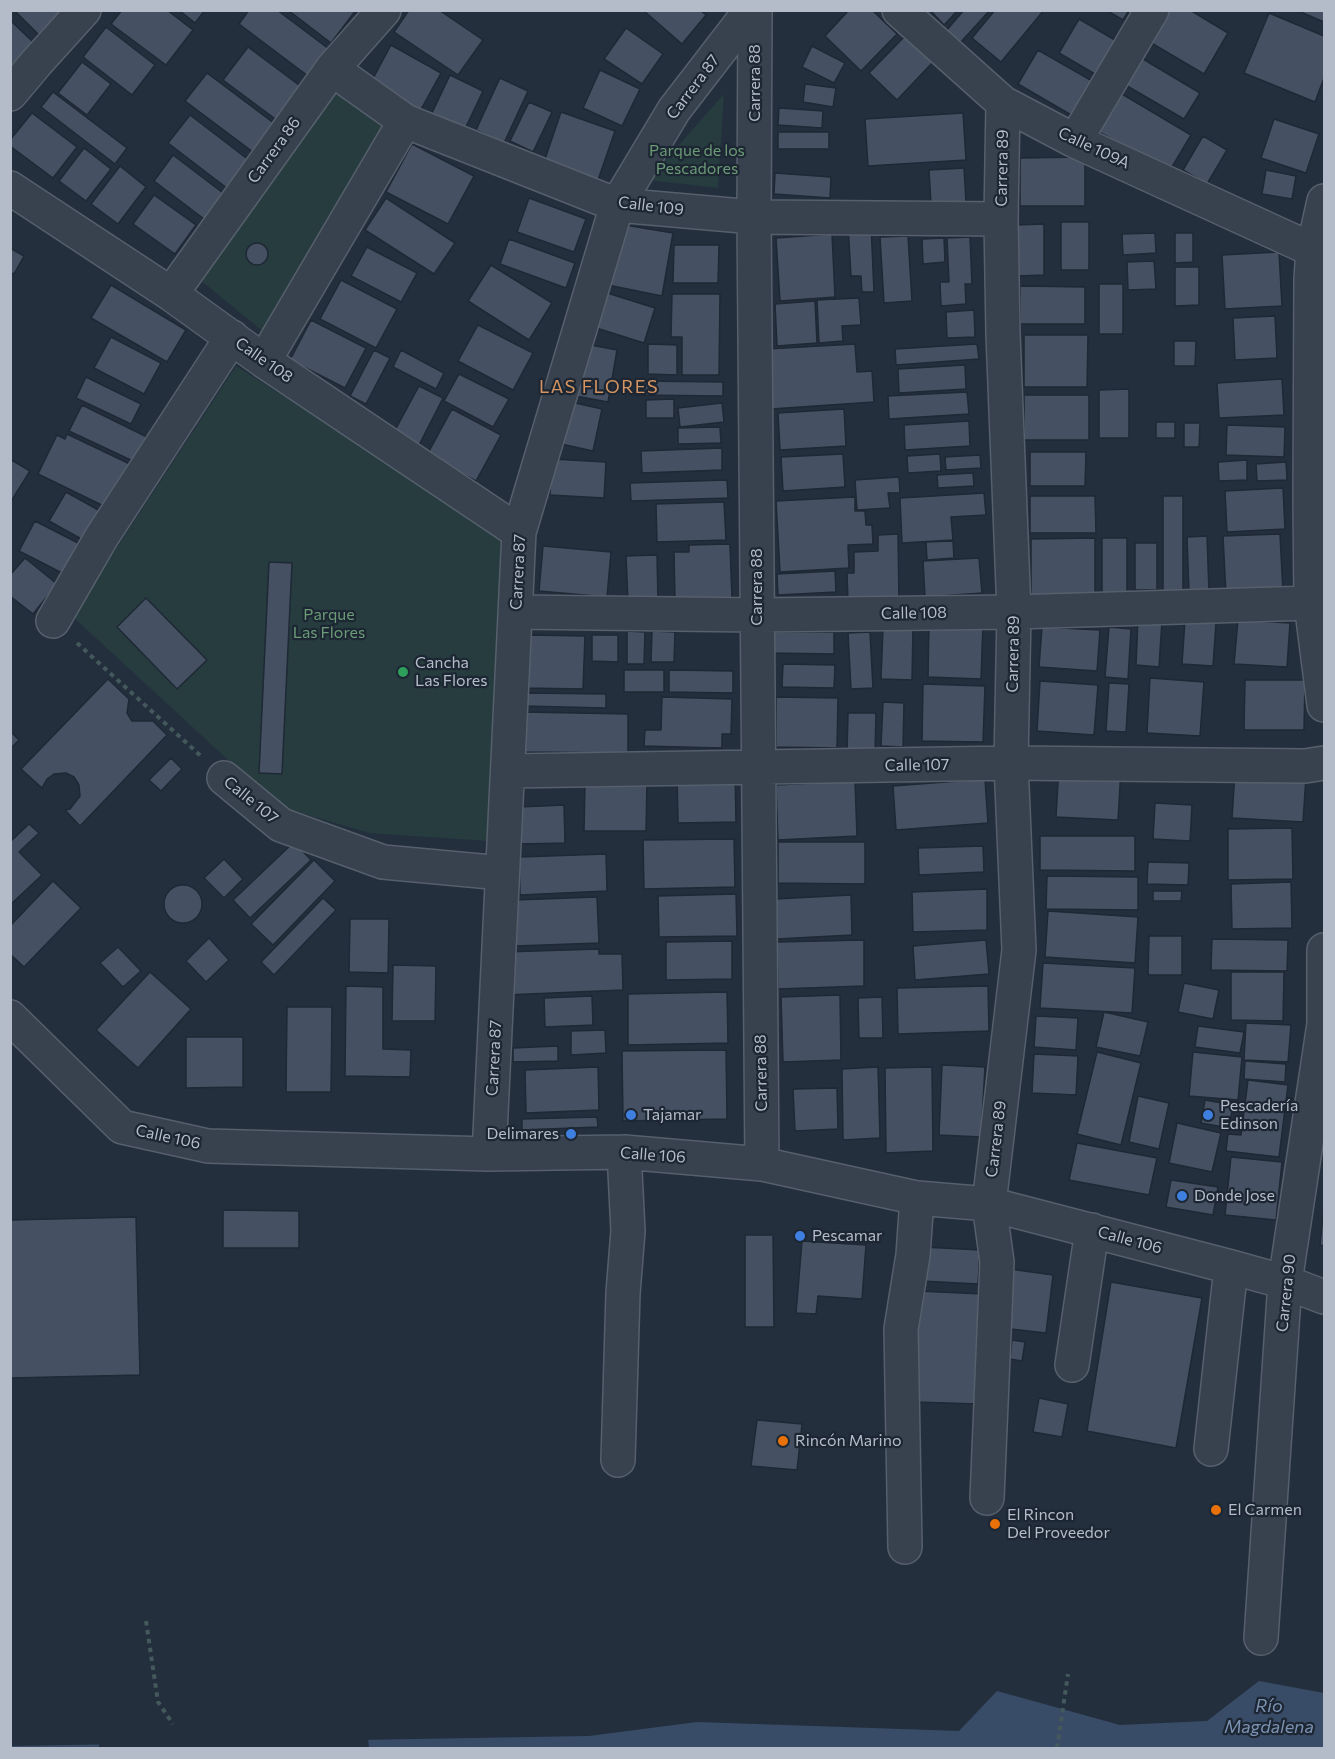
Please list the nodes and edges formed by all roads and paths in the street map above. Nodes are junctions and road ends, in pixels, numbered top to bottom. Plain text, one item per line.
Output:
1 (84, 10) edge
2 (384, 10) edge
3 (753, 10) edge
4 (899, 10) edge
5 (1152, 10) edge
6 (332, 69) junction
7 (10, 94) edge
8 (1003, 103) junction
9 (405, 121) junction
10 (1076, 141) junction
11 (10, 188) edge
12 (1324, 201) edge
13 (617, 204) junction
14 (754, 217) junction
15 (1001, 219) junction
16 (1316, 270) edge
17 (171, 294) junction
18 (232, 337) junction
19 (264, 361) junction
20 (1317, 499) edge
21 (519, 532) junction
22 (1311, 603) junction
23 (516, 612) junction
24 (1014, 612) junction
25 (757, 615) junction
26 (53, 621) joint
27 (1324, 705) edge
28 (1011, 763) junction
29 (1324, 763) edge
30 (758, 768) junction
31 (509, 771) junction
32 (224, 778) joint
33 (502, 873) junction
34 (1324, 950) edge
35 (10, 1017) edge
36 (624, 1152) junction
37 (489, 1154) junction
38 (762, 1164) junction
39 (917, 1198) junction
40 (989, 1204) junction
41 (1092, 1230) junction
42 (1231, 1267) junction
43 (1285, 1282) junction
44 (1324, 1298) edge
45 (1072, 1365) dead end
46 (1211, 1449) dead end
47 (618, 1460) dead end
48 (987, 1497) dead end
49 (905, 1546) dead end
50 (146, 1621) dead end
51 (1261, 1638) dead end
52 (1068, 1674) dead end
53 (173, 1724) dead end
54 (1057, 1749) edge

1 - 7 street
2 - 6 street, Carrera 86
3 - 13 street, Carrera 87
3 - 14 street, Carrera 88
4 - 8 street, Calle 109A
5 - 10 street
6 - 9 street, Calle 109
6 - 17 street, Carrera 86
8 - 10 street, Calle 109A
8 - 15 street, Carrera 89
9 - 13 street, Calle 109
9 - 19 street
10 - 16 street, Calle 109A
11 - 17 street, Calle 108
12 - 16 street
13 - 14 street, Calle 109
13 - 21 street, Carrera 87
14 - 15 street, Calle 109
14 - 25 street, Carrera 88
15 - 24 street, Carrera 89
16 - 20 street
17 - 18 street, Calle 108
18 - 19 street, Calle 108
18 - 26 street
19 - 21 street, Calle 108
20 - 22 street
21 - 23 street, Carrera 87
22 - 24 street, Calle 108
22 - 27 street
23 - 25 street, Calle 108
23 - 31 street, Carrera 87
24 - 25 street, Calle 108
24 - 28 street, Carrera 89
25 - 30 street, Carrera 88
26 - 32 path, Calle 107
28 - 29 street, Calle 107
28 - 30 street, Calle 107
28 - 40 street, Carrera 89
30 - 31 street, Calle 107
30 - 38 street, Carrera 88
31 - 33 street, Carrera 87
32 - 33 street, Calle 107
33 - 37 street, Carrera 87
34 - 43 street, Carrera 90
35 - 37 street, Calle 106
36 - 37 street, Calle 106
36 - 38 street, Calle 106
36 - 47 street
38 - 39 street, Calle 106
39 - 40 street, Calle 106
39 - 49 street
40 - 41 street, Calle 106
40 - 48 street, Carrera 89
41 - 42 street, Calle 106
41 - 45 street
42 - 43 street, Calle 106
42 - 46 street
43 - 44 street, Calle 106
43 - 51 street, Carrera 90
50 - 53 path
52 - 54 path

